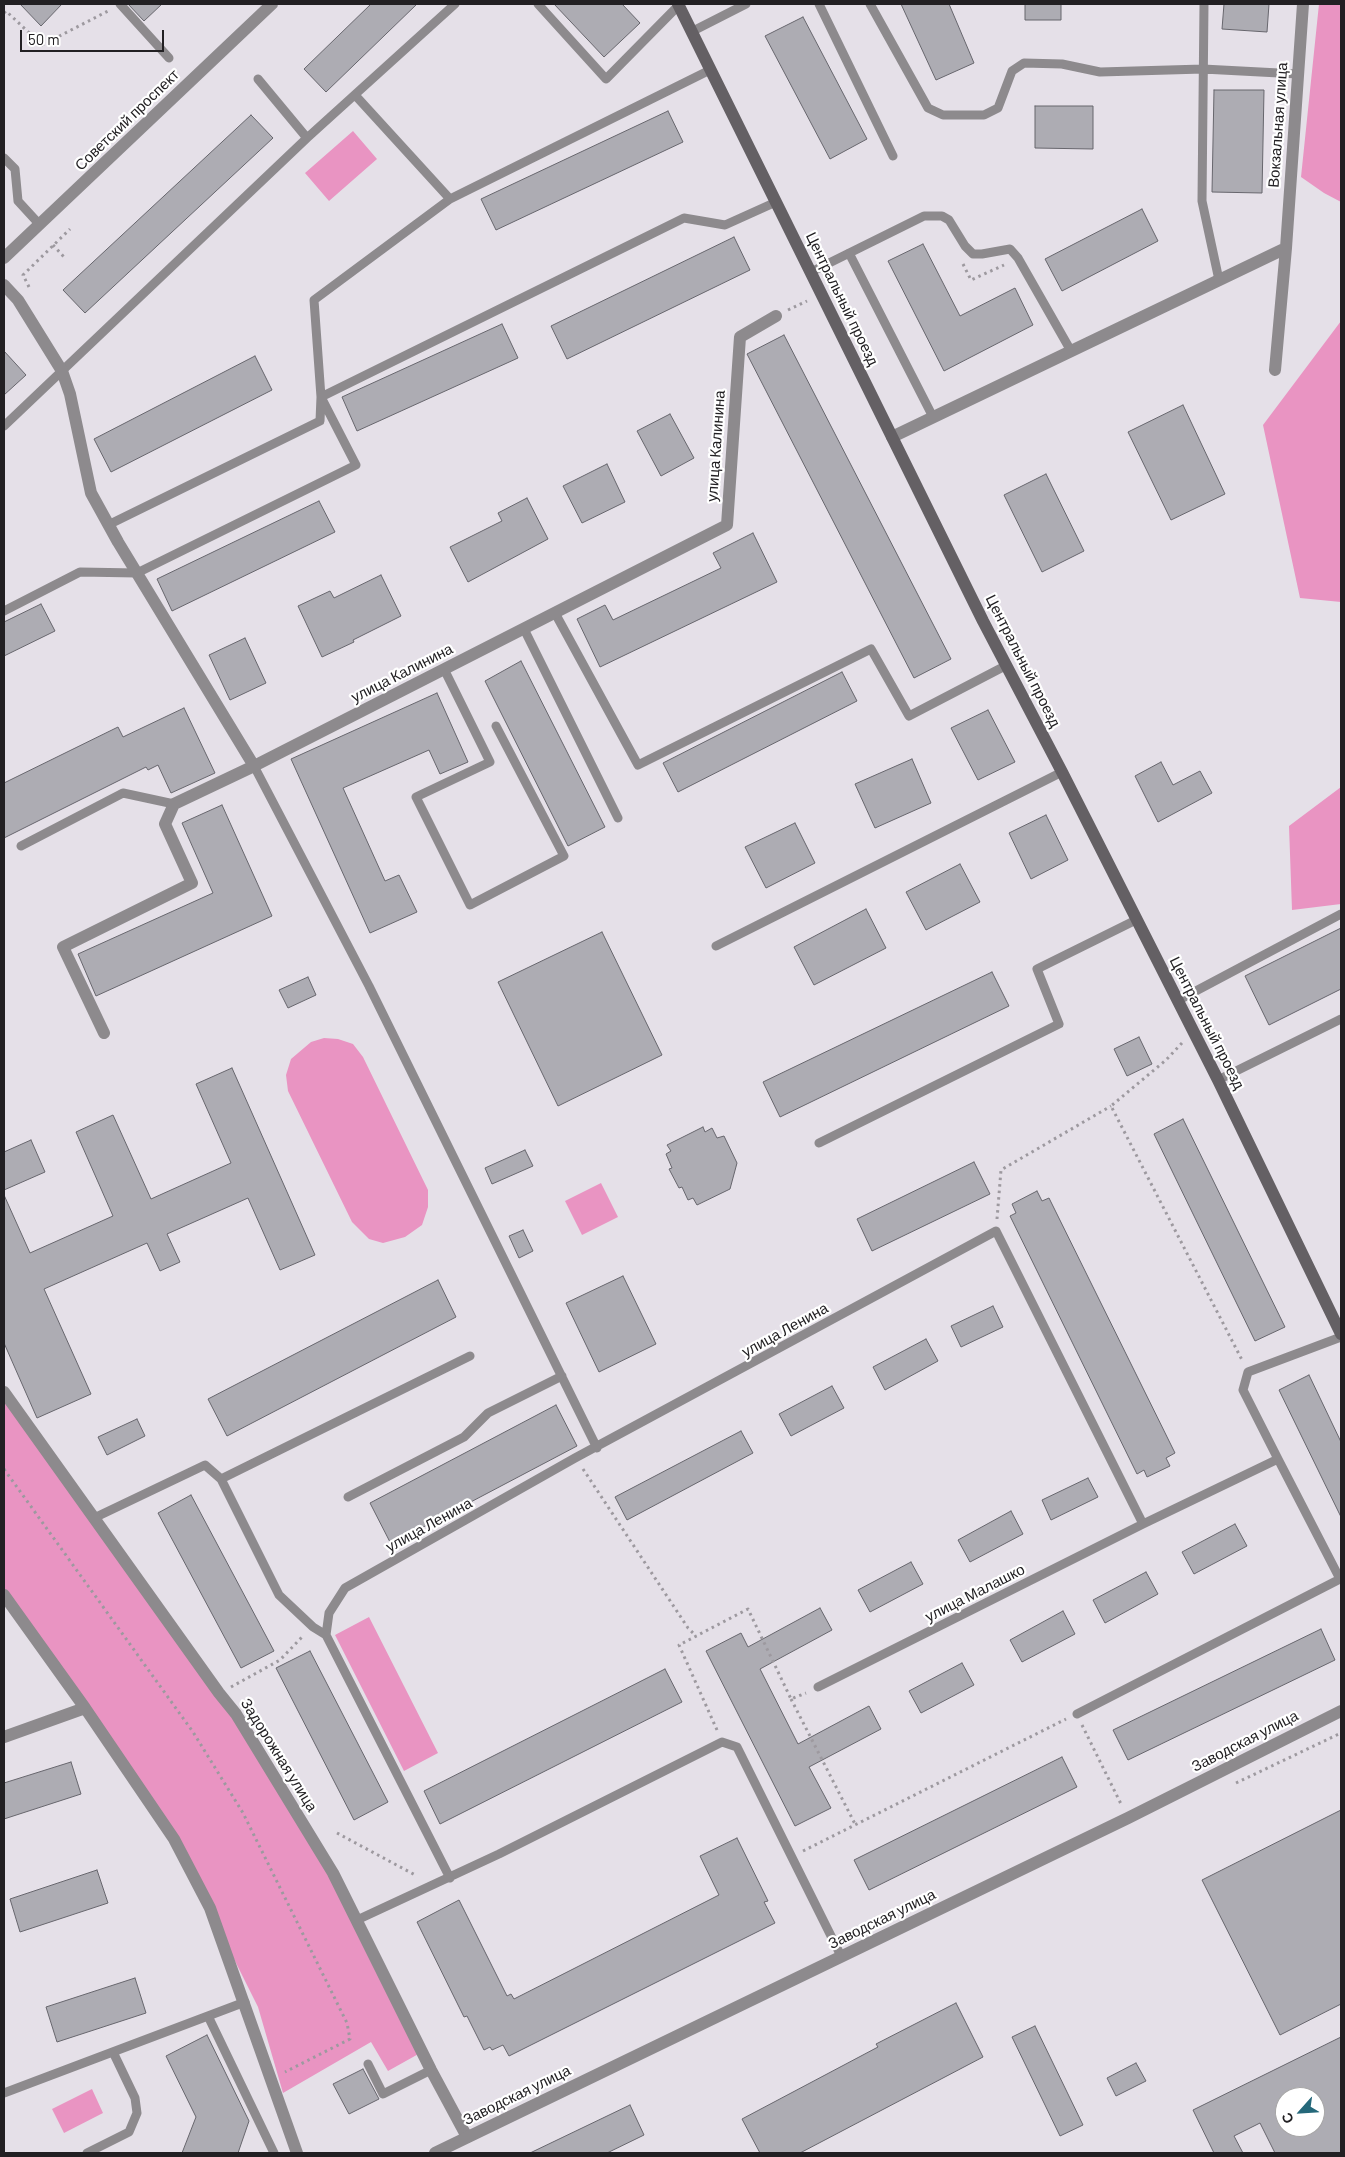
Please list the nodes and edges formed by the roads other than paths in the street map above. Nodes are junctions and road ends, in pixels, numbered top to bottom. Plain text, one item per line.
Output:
1 (120, 4) edge
2 (272, 4) edge
3 (455, 4) edge
4 (538, 4) edge
5 (746, 4) edge
6 (819, 4) edge
7 (870, 4) edge
8 (1204, 4) edge
9 (1303, 4) edge
10 (678, 5) edge
11 (692, 32) junction
12 (169, 58) dead end
13 (1203, 69) junction
14 (710, 70) junction
15 (1298, 74) junction
16 (258, 79) dead end
17 (355, 95) junction
18 (307, 138) junction
19 (893, 156) dead end
20 (4, 158) edge
21 (450, 199) junction
22 (776, 202) junction
23 (40, 225) junction
24 (1286, 248) junction
25 (849, 253) junction
26 (4, 258) edge
27 (811, 272) junction
28 (1218, 280) junction
29 (4, 286) edge
30 (776, 316) road end
31 (1071, 351) junction
32 (1275, 370) dead end
33 (62, 371) junction
34 (321, 397) junction
35 (933, 417) junction
36 (4, 426) edge
37 (892, 437) junction
38 (108, 525) junction
39 (137, 573) junction
40 (4, 611) edge
41 (555, 613) junction
42 (524, 629) junction
43 (1007, 665) junction
44 (444, 669) junction
45 (496, 726) dead end
46 (254, 766) junction
47 (1062, 772) junction
48 (174, 804) junction
49 (618, 818) dead end
50 (21, 846) dead end
51 (1341, 914) edge
52 (1136, 920) junction
53 (716, 946) dead end
54 (1177, 1001) junction
55 (1341, 1019) edge
56 (104, 1032) dead end
57 (1218, 1080) junction
58 (819, 1143) dead end
59 (1341, 1335) edge
60 (470, 1356) dead end
61 (562, 1376) junction
62 (4, 1392) edge
63 (597, 1448) junction
64 (1278, 1459) junction
65 (221, 1479) junction
66 (348, 1497) dead end
67 (94, 1518) junction
68 (1143, 1524) junction
69 (4, 1596) edge
70 (326, 1635) junction
71 (818, 1687) road end
72 (85, 1708) junction
73 (1341, 1711) edge
74 (1076, 1714) road end
75 (4, 1737) edge
76 (450, 1878) junction
77 (356, 1920) junction
78 (841, 1956) junction
79 (245, 2002) junction
80 (208, 2016) junction
81 (113, 2052) junction
82 (368, 2064) dead end
83 (431, 2070) junction
84 (4, 2093) edge
85 (467, 2137) junction
86 (87, 2153) edge
87 (274, 2153) edge
88 (297, 2153) edge
89 (435, 2153) edge

1 - 12 lane
2 - 23 street, Советский проспект
3 - 17 lane
4 - 10 lane
5 - 11 lane
6 - 19 lane
7 - 13 lane
8 - 13 lane
9 - 15 street, Вокзальная улица
10 - 11 main road, Центральный проезд
11 - 14 main road, Центральный проезд
13 - 15 lane
13 - 28 lane
14 - 21 lane
14 - 22 main road, Центральный проезд
15 - 24 street, Вокзальная улица
16 - 18 lane
17 - 18 lane
17 - 21 lane
18 - 33 lane
20 - 23 lane
21 - 34 lane
22 - 27 main road, Центральный проезд
22 - 34 lane
23 - 26 street, Советский проспект
24 - 28 street
24 - 32 street, Вокзальная улица
25 - 27 lane
25 - 31 lane
25 - 35 lane
27 - 37 main road, Центральный проезд
28 - 31 street
29 - 33 street
30 - 41 street, улица Калинина
31 - 35 street
33 - 36 lane
33 - 38 street
34 - 38 lane
34 - 39 lane
35 - 37 street
37 - 43 main road, Центральный проезд
38 - 39 street
39 - 40 lane
39 - 46 street
41 - 42 street, улица Калинина
41 - 43 lane
42 - 44 street, улица Калинина
42 - 49 lane
43 - 47 main road, Центральный проезд
44 - 45 lane
44 - 46 street, улица Калинина
46 - 48 street, улица Калинина
46 - 61 lane
47 - 52 main road, Центральный проезд
47 - 53 lane
48 - 50 lane
48 - 56 street
51 - 54 lane
52 - 54 main road, Центральный проезд
52 - 58 lane
54 - 57 main road, Центральный проезд
55 - 57 lane
57 - 59 main road, Центральный проезд
59 - 64 lane
60 - 65 lane
61 - 63 lane
61 - 66 lane
62 - 67 street, Задорожная улица
63 - 68 lane, улица Ленина
63 - 70 lane, улица Ленина
64 - 68 lane, улица Малашко
64 - 74 lane
65 - 67 lane
65 - 70 lane
67 - 77 street, Задорожная улица
68 - 71 lane, улица Малашко
69 - 72 street
70 - 76 lane
72 - 75 street
72 - 79 street
73 - 78 street, Заводская улица
76 - 77 lane
76 - 78 lane
77 - 83 street, Задорожная улица
78 - 85 street, Заводская улица
79 - 80 lane
79 - 88 street
80 - 81 lane
80 - 87 lane
81 - 84 lane
81 - 86 lane
82 - 83 lane
83 - 85 street, Задорожная улица
85 - 89 street, Заводская улица

